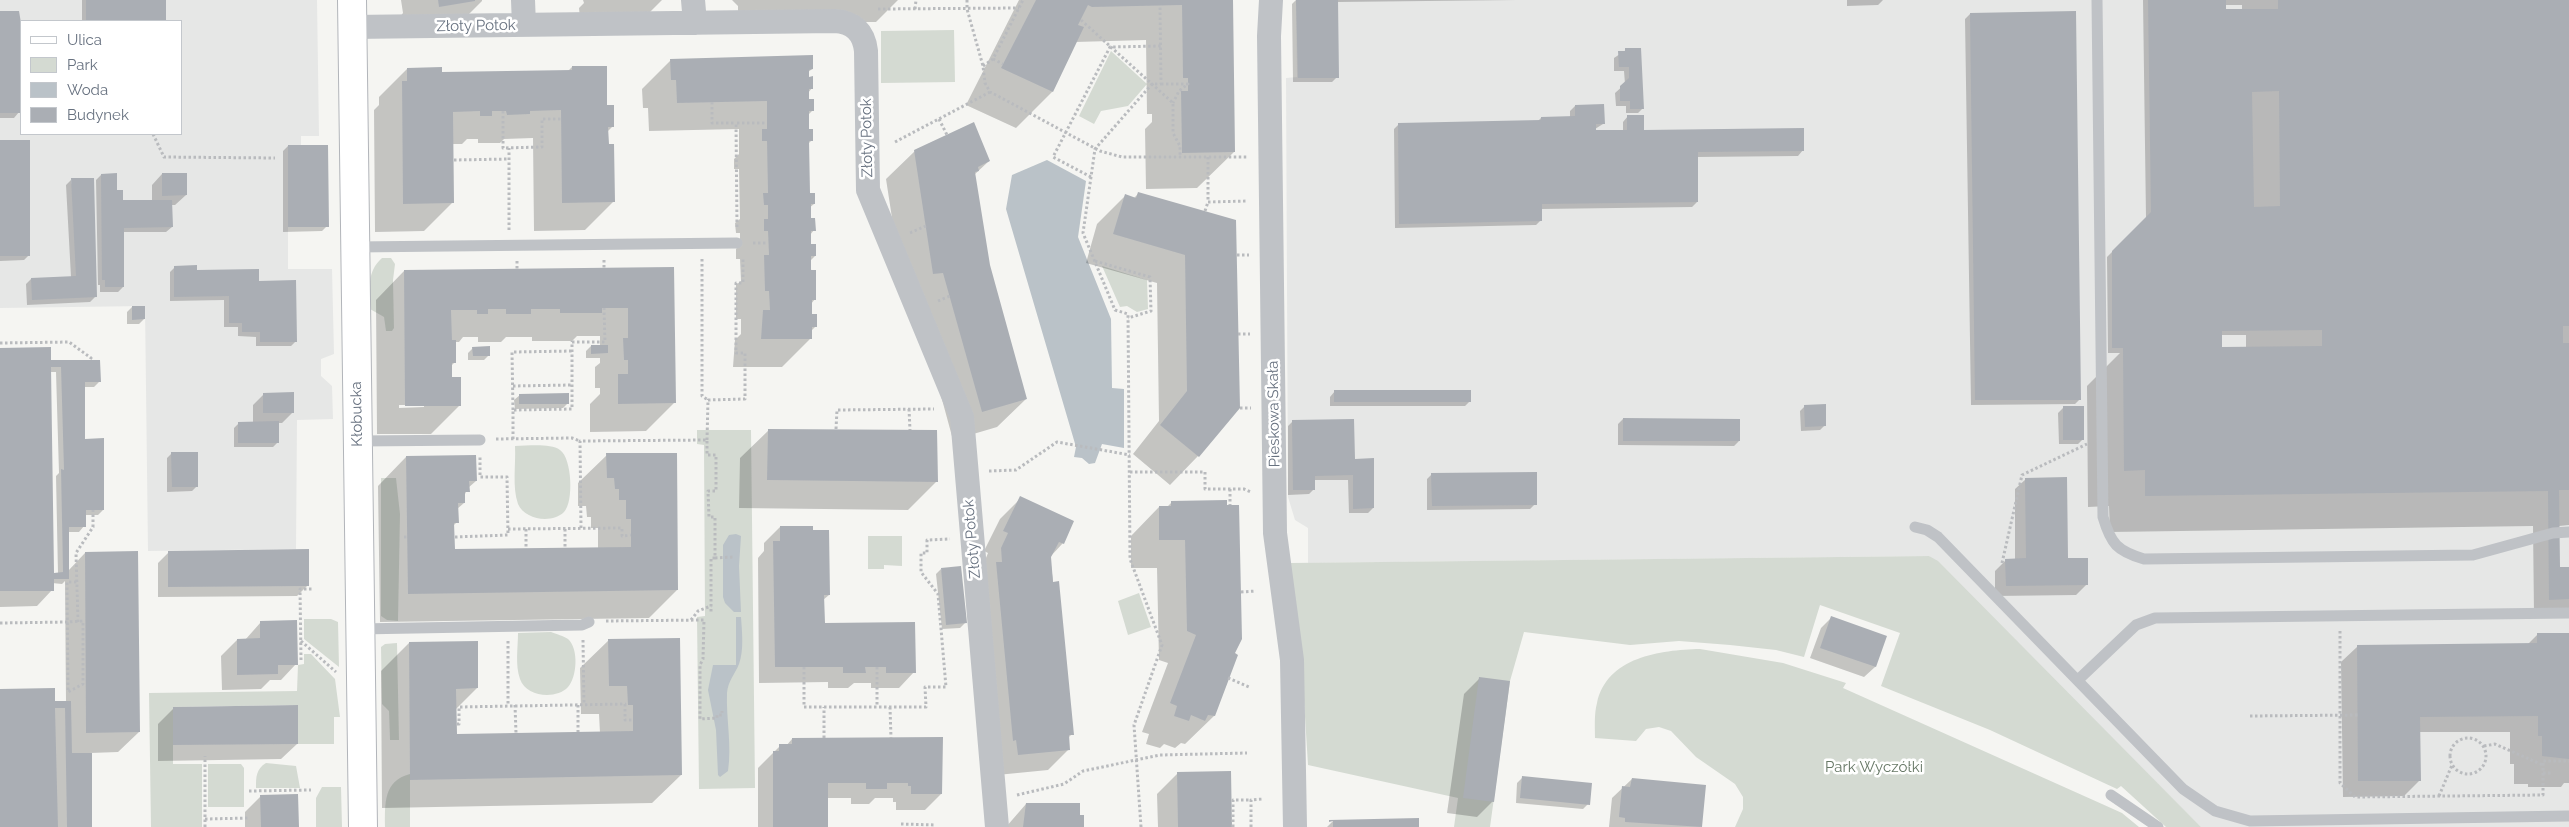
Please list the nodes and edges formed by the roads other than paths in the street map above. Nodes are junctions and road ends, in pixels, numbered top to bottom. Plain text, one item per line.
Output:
1 (352, 0) edge
2 (523, 0) edge
3 (1271, 0) edge
4 (2097, 0) edge
5 (694, 12) edge
6 (524, 25) junction
7 (352, 28) junction
8 (737, 243) road end
9 (355, 247) junction
10 (480, 440) road end
11 (357, 441) junction
12 (1915, 527) dead end
13 (2569, 532) edge
14 (2569, 613) edge
15 (586, 623) road end
16 (359, 629) junction
17 (2078, 680) junction
18 (2111, 795) dead end
19 (2569, 816) edge
20 (363, 827) edge
21 (997, 827) edge
22 (1295, 827) edge
23 (2158, 827) edge

1 - 7 street, Kłobucka
2 - 6 street
3 - 22 street, Pieskowa Skała
4 - 13 lane
5 - 6 street, Złoty Potok
5 - 21 street, Złoty Potok
6 - 7 street, Złoty Potok
7 - 9 street, Kłobucka
8 - 9 lane
9 - 11 street, Kłobucka
10 - 11 lane
11 - 16 street, Kłobucka
12 - 17 lane
14 - 17 lane
15 - 16 lane
16 - 20 street, Kłobucka
17 - 19 lane
18 - 23 lane

